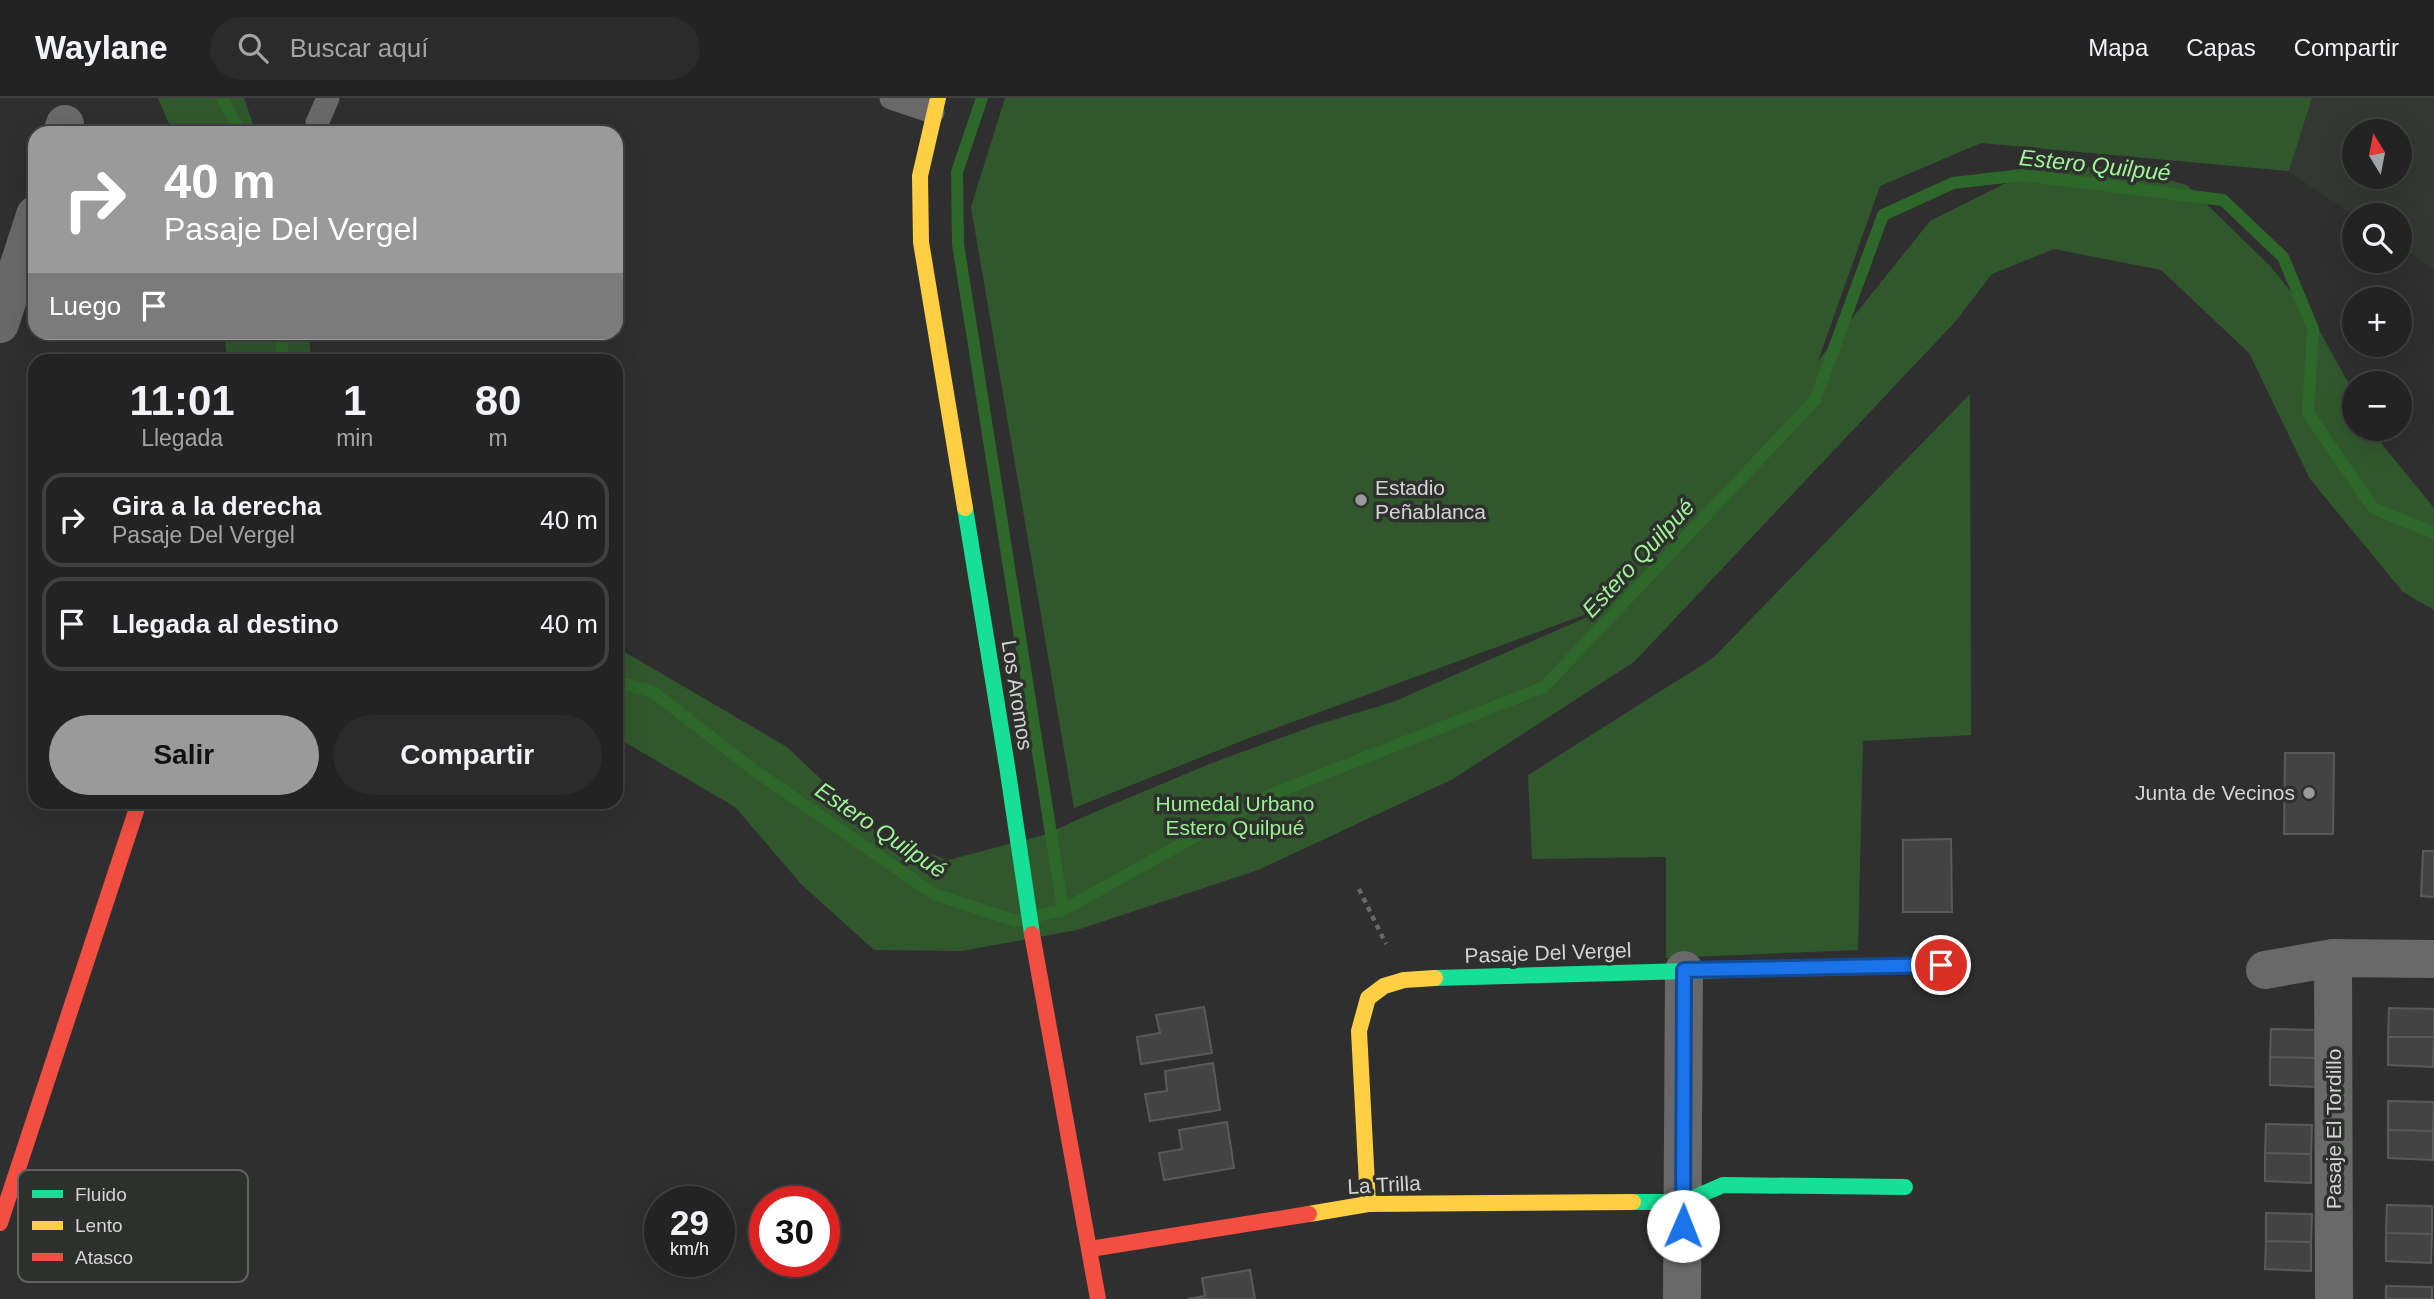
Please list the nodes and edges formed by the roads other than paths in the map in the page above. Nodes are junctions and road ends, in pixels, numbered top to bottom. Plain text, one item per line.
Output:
1 (328, 98) edge
2 (891, 98) edge
3 (935, 105) edge
4 (317, 123) dead end
5 (28, 237) edge
6 (0, 324) edge
7 (137, 809) edge
8 (2333, 958) junction
9 (2434, 959) edge
10 (1941, 965) dead end
11 (1684, 970) junction
12 (2265, 970) dead end
13 (1905, 1187) dead end
14 (1684, 1202) junction
15 (1368, 1204) junction
16 (0, 1223) edge
17 (1090, 1249) junction
18 (1098, 1299) edge
19 (1682, 1299) edge
20 (2334, 1299) edge

1 - 4 lane
2 - 3 lane
3 - 17 street, Los Aromos
5 - 6 street
7 - 16 street
8 - 9 street
8 - 12 street
8 - 20 street, Pasaje El Tordillo
10 - 11 street, Pasaje Del Vergel
11 - 14 street
11 - 15 street, Pasaje Del Vergel
13 - 14 street
14 - 15 street, La Trilla
14 - 19 street
15 - 17 street, La Trilla
17 - 18 street, Los Aromos

